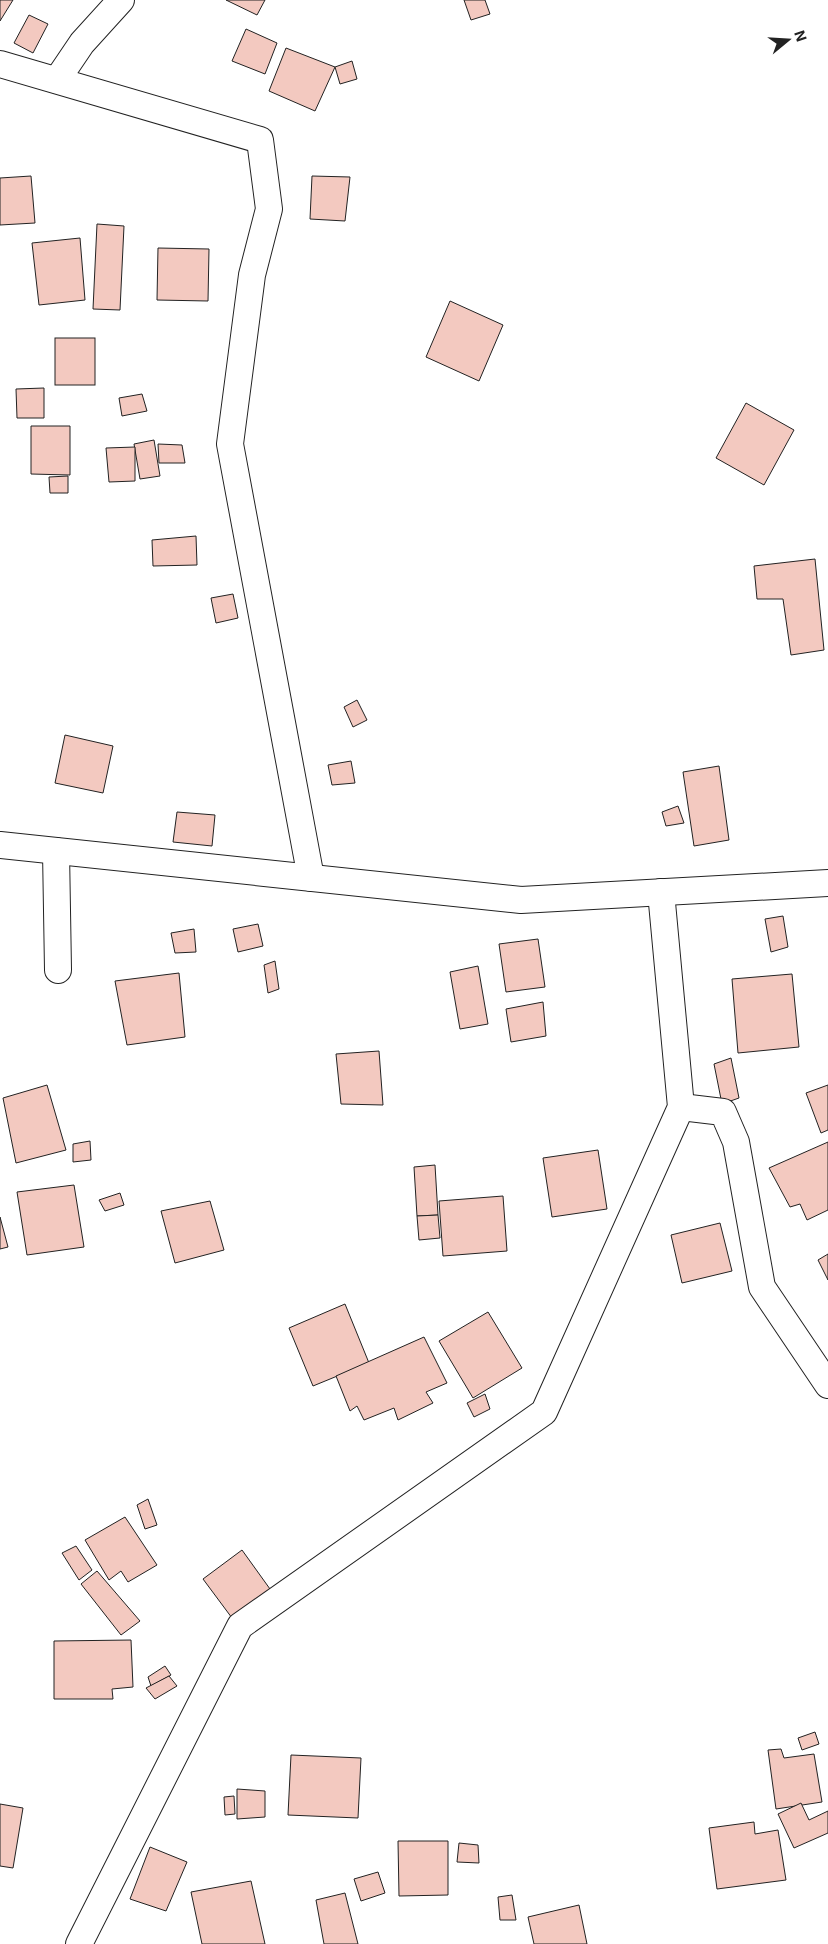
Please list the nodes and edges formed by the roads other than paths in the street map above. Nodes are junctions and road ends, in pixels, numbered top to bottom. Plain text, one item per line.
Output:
1 (121, 0) edge
2 (0, 64) edge
3 (57, 80) junction
4 (0, 845) edge
5 (56, 851) junction
6 (311, 878) junction
7 (828, 883) edge
8 (661, 892) junction
9 (58, 970) dead end
10 (681, 1107) junction
11 (828, 1386) edge
12 (79, 1944) edge

1 - 3 street
2 - 3 street
3 - 6 street
4 - 5 street
5 - 6 street
5 - 9 street
6 - 8 street
7 - 8 street
8 - 10 street
10 - 11 street
10 - 12 street

